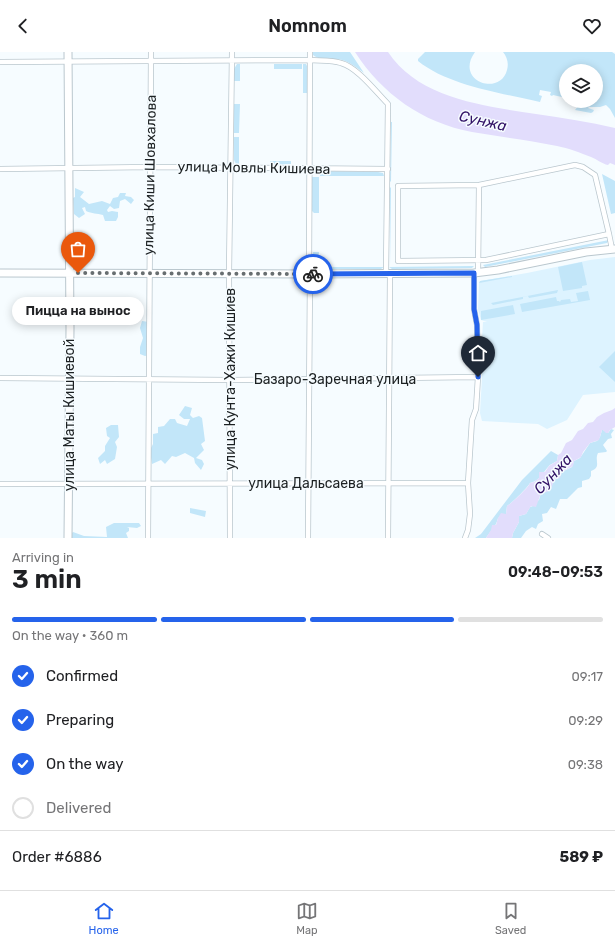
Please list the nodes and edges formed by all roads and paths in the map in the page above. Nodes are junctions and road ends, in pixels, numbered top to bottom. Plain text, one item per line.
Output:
1 (68, 52) edge
2 (151, 52) edge
3 (232, 52) edge
4 (310, 52) edge
5 (310, 60) junction
6 (151, 61) junction
7 (232, 61) junction
8 (0, 62) edge
9 (68, 62) junction
10 (151, 167) junction
11 (68, 168) junction
12 (231, 168) junction
13 (310, 168) junction
14 (0, 169) edge
15 (388, 169) junction
16 (388, 185) junction
17 (479, 185) junction
18 (398, 186) junction
19 (609, 234) junction
20 (614, 249) edge
21 (478, 260) junction
22 (0, 273) edge
23 (229, 273) junction
24 (476, 273) junction
25 (68, 274) junction
26 (149, 274) junction
27 (310, 274) junction
28 (388, 274) junction
29 (478, 377) junction
30 (0, 378) edge
31 (70, 378) junction
32 (150, 379) junction
33 (308, 379) junction
34 (389, 379) junction
35 (230, 380) junction
36 (148, 483) junction
37 (230, 483) junction
38 (388, 483) junction
39 (468, 483) junction
40 (0, 484) edge
41 (69, 484) junction
42 (308, 484) junction
43 (542, 534) dead end
44 (68, 538) edge
45 (148, 538) edge
46 (230, 538) edge
47 (308, 538) edge
48 (388, 538) edge
49 (465, 538) edge
50 (548, 538) edge

1 - 9 main road, улица Маты Кишиевой
2 - 6 street, улица Киши Шовхалова
3 - 7 street, улица Кунта-Хажи Кишиев
4 - 5 street
5 - 7 street
5 - 13 street
5 - 15 street
6 - 7 street
6 - 9 street
6 - 10 street, улица Киши Шовхалова
7 - 12 street, улица Кунта-Хажи Кишиев
8 - 9 street
9 - 11 main road, улица Маты Кишиевой
10 - 11 street, улица Мовлы Кишиева
10 - 12 street, улица Мовлы Кишиева
10 - 26 street, улица Киши Шовхалова
11 - 14 street, улица Мовлы Кишиева
11 - 25 main road, улица Маты Кишиевой
12 - 13 street, улица Мовлы Кишиева
12 - 23 street, улица Кунта-Хажи Кишиев
13 - 15 street, улица Мовлы Кишиева
13 - 27 street
15 - 16 street
16 - 18 street
16 - 28 street
17 - 18 street
17 - 19 street
17 - 21 street
18 - 21 street
19 - 20 street
19 - 21 street
20 - 24 main road
21 - 24 street
22 - 25 main road
23 - 26 main road
23 - 27 main road
23 - 35 street, улица Кунта-Хажи Кишиев
24 - 28 main road
24 - 29 street
25 - 26 main road
25 - 31 main road, улица Маты Кишиевой
26 - 32 street, улица Киши Шовхалова
27 - 28 main road
27 - 33 street
28 - 34 street
29 - 34 street, Базаро-Заречная улица
29 - 39 street
30 - 31 street, Базаро-Заречная улица
31 - 32 street, Базаро-Заречная улица
31 - 41 main road, улица Маты Кишиевой
32 - 35 street, Базаро-Заречная улица
32 - 36 street, улица Киши Шовхалова
33 - 34 street, Базаро-Заречная улица
33 - 35 street, Базаро-Заречная улица
33 - 42 street
34 - 38 street
35 - 37 street, улица Кунта-Хажи Кишиев
36 - 37 street, улица Дальсаева
36 - 41 street, улица Дальсаева
36 - 45 street, улица Киши Шовхалова
37 - 42 street, улица Дальсаева
37 - 46 street, улица Кунта-Хажи Кишиев
38 - 39 street, улица Дальсаева
38 - 42 street, улица Дальсаева
38 - 48 street
39 - 49 street
40 - 41 street, улица Дальсаева
41 - 44 main road, улица Маты Кишиевой
42 - 47 street
43 - 50 street

